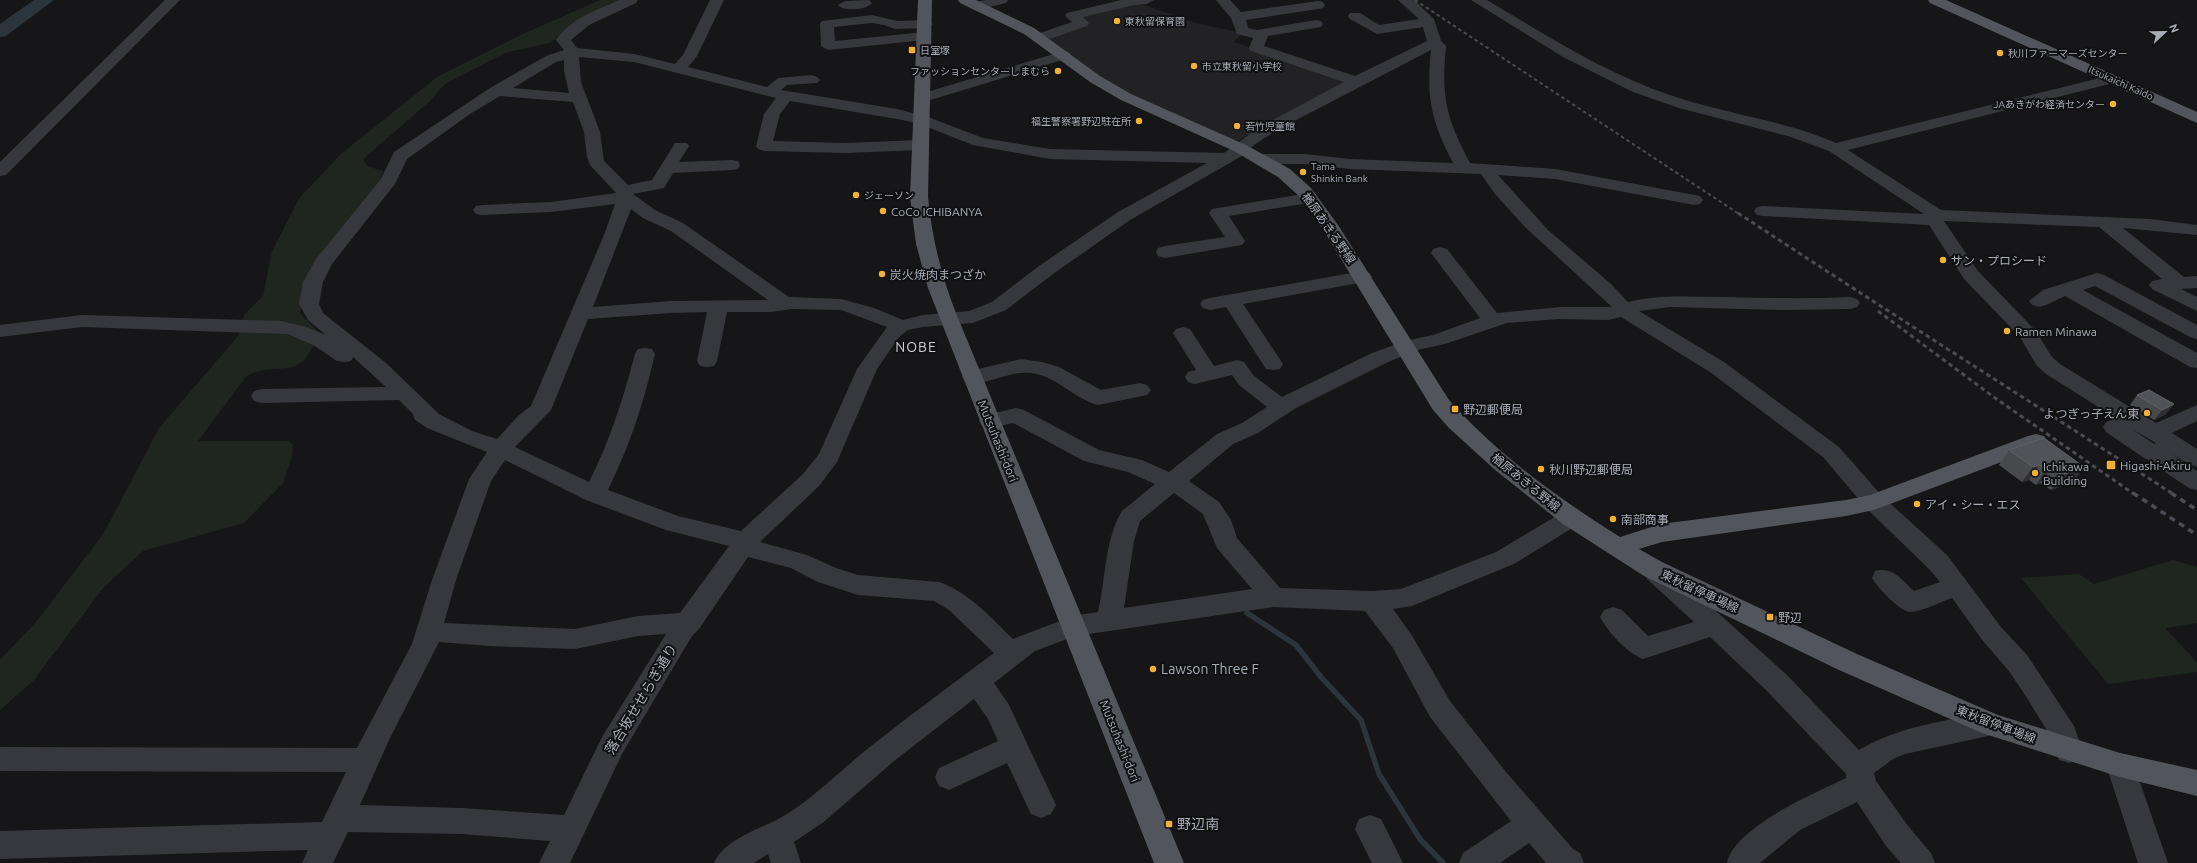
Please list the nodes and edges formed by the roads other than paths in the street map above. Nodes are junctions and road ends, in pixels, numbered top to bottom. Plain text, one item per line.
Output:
1 (173, 0) edge
2 (631, 0) edge
3 (717, 0) edge
4 (925, 0) edge
5 (1001, 0) edge
6 (1147, 0) edge
7 (1223, 0) edge
8 (1405, 0) edge
9 (1478, 0) edge
10 (1935, 0) edge
11 (971, 3) edge
12 (856, 4) dead end
13 (1318, 5) dead end
14 (1355, 16) dead end
15 (1238, 17) junction
16 (859, 21) junction
17 (1428, 22) junction
18 (1316, 24) dead end
19 (925, 34) junction
20 (1257, 34) junction
21 (1040, 38) junction
22 (1434, 43) junction
23 (573, 52) junction
24 (1064, 55) junction
25 (820, 57) dead end
26 (678, 70) junction
27 (2112, 79) junction
28 (812, 80) dead end
29 (1354, 81) junction
30 (495, 91) junction
31 (770, 92) junction
32 (786, 96) junction
33 (579, 98) junction
34 (922, 98) junction
35 (2190, 109) edge
36 (2197, 118) edge
37 (922, 120) junction
38 (921, 144) junction
39 (681, 146) dead end
40 (1835, 148) junction
41 (1234, 153) junction
42 (1262, 159) junction
43 (732, 165) dead end
44 (667, 168) junction
45 (1464, 168) junction
46 (1486, 169) junction
47 (0, 171) edge
48 (625, 194) junction
49 (1309, 198) junction
50 (1694, 200) dead end
51 (482, 210) dead end
52 (1763, 211) dead end
53 (1936, 218) junction
54 (2104, 222) junction
55 (2197, 230) edge
56 (1165, 252) dead end
57 (1440, 253) dead end
58 (1363, 278) junction
59 (2188, 282) edge
60 (2067, 289) junction
61 (1231, 300) junction
62 (2039, 301) dead end
63 (790, 303) junction
64 (1850, 303) dead end
65 (1210, 304) dead end
66 (2197, 305) edge
67 (718, 306) junction
68 (1624, 310) junction
69 (580, 314) junction
70 (948, 318) junction
71 (1492, 320) junction
72 (901, 326) junction
73 (0, 330) edge
74 (1183, 333) dead end
75 (2197, 333) edge
76 (1404, 348) junction
77 (645, 354) dead end
78 (707, 361) dead end
79 (2197, 362) edge
80 (1273, 364) dead end
81 (972, 377) junction
82 (1140, 390) dead end
83 (395, 394) junction
84 (262, 396) dead end
85 (1281, 407) junction
86 (2197, 412) edge
87 (990, 421) junction
88 (435, 423) junction
89 (2040, 439) edge
90 (2162, 443) junction
91 (501, 448) junction
92 (2197, 459) edge
93 (1172, 482) junction
94 (2197, 482) edge
95 (594, 494) junction
96 (1874, 502) junction
97 (1571, 518) junction
98 (744, 543) junction
99 (1616, 547) junction
100 (1653, 569) junction
101 (1884, 578) dead end
102 (1957, 586) junction
103 (1273, 597) junction
104 (1372, 601) junction
105 (1613, 617) dead end
106 (1109, 620) junction
107 (690, 622) junction
108 (1073, 626) junction
109 (1713, 626) junction
110 (428, 628) junction
111 (1013, 655) junction
112 (978, 682) junction
113 (1992, 725) junction
114 (1015, 746) junction
115 (2069, 751) junction
116 (0, 759) edge
117 (365, 760) junction
118 (2120, 765) junction
119 (949, 777) dead end
120 (1860, 777) junction
121 (2197, 783) edge
122 (1041, 805) dead end
123 (1532, 824) junction
124 (335, 827) junction
125 (572, 829) junction
126 (1370, 829) dead end
127 (776, 835) junction
128 (0, 845) edge
129 (317, 863) edge
130 (554, 863) edge
131 (728, 863) edge
132 (786, 863) edge
133 (1169, 863) edge
134 (1388, 863) edge
135 (1474, 863) edge
136 (1569, 863) edge
137 (1742, 863) edge
138 (1920, 863) edge
139 (2153, 863) edge

1 - 47 street
2 - 23 street
3 - 26 street
4 - 19 main road, Mutsuhashi-dori
5 - 11 street
6 - 21 street
7 - 15 street
8 - 17 street
9 - 40 street
10 - 27 main road, Itsukaichi Kaido
11 - 21 main road, 楢原あきる野線
12 - 16 street
13 - 15 street
14 - 17 street
15 - 20 street
16 - 19 street
16 - 19 street
17 - 22 street
18 - 20 street
19 - 25 street
19 - 34 main road, Mutsuhashi-dori
20 - 29 street
21 - 24 main road, 楢原あきる野線
22 - 29 street
22 - 45 street
23 - 26 street
23 - 30 street
23 - 33 street
24 - 34 street
24 - 41 main road, 楢原あきる野線
26 - 31 street
27 - 35 main road, Itsukaichi Kaido
27 - 40 street
28 - 31 street
29 - 41 street
30 - 33 street
30 - 88 street
31 - 32 street
32 - 37 street
32 - 38 street
33 - 48 street
34 - 37 main road, Mutsuhashi-dori
35 - 36 main road, Itsukaichi Kaido
37 - 38 main road, Mutsuhashi-dori
37 - 41 street
38 - 70 main road, Mutsuhashi-dori
39 - 44 street
40 - 53 street
41 - 42 main road, 楢原あきる野線
41 - 70 street
42 - 45 street
42 - 49 main road, 楢原あきる野線
43 - 44 street
44 - 48 street
45 - 46 street
46 - 50 street
46 - 68 street
48 - 51 street
48 - 63 street
48 - 69 street
49 - 56 street
49 - 58 main road, 楢原あきる野線
52 - 53 street
53 - 54 street
53 - 90 street
54 - 55 street
54 - 59 street
57 - 71 street
58 - 61 street
58 - 76 main road, 楢原あきる野線
59 - 66 street
60 - 62 street
60 - 75 street
60 - 79 street
61 - 65 street
61 - 80 street
63 - 67 street
63 - 72 street
64 - 68 street
67 - 69 street
67 - 78 street
68 - 71 street
68 - 96 street
69 - 91 street
70 - 72 street
70 - 81 main road, Mutsuhashi-dori
71 - 76 street
72 - 98 street, 落合坂せせらぎ通り
73 - 83 street
74 - 85 street
76 - 85 street
76 - 97 main road, 楢原あきる野線
77 - 95 street
81 - 82 street
81 - 87 main road, Mutsuhashi-dori
83 - 84 street
83 - 88 street
85 - 93 street
86 - 90 street
87 - 93 street
87 - 108 main road, Mutsuhashi-dori
88 - 91 street
89 - 96 main road
90 - 92 street
90 - 94 street
91 - 95 street
91 - 110 street
93 - 103 street
93 - 106 street
95 - 98 street
96 - 99 main road
96 - 102 street
97 - 99 main road, 楢原あきる野線
97 - 104 street
98 - 107 street, 落合坂せせらぎ通り
98 - 111 street
99 - 100 main road, 東秋留停車場線
100 - 109 street
100 - 113 main road, 東秋留停車場線
101 - 102 street
102 - 115 street
103 - 104 street
103 - 106 street
104 - 123 street
105 - 109 street
106 - 108 street
107 - 110 street
107 - 125 street, 落合坂せせらぎ通り
108 - 111 street
108 - 133 main road, Mutsuhashi-dori
109 - 120 street
110 - 117 street
111 - 112 street
112 - 114 street
112 - 127 street
113 - 115 main road, 東秋留停車場線
113 - 120 street
114 - 119 street
114 - 122 street
115 - 118 main road, 東秋留停車場線
116 - 117 street
117 - 124 street
118 - 121 main road, 東秋留停車場線
118 - 139 street
120 - 137 street
120 - 138 street
123 - 135 street
123 - 136 street
124 - 125 street
124 - 128 street
124 - 129 street
125 - 130 street, 落合坂せせらぎ通り
126 - 134 street
127 - 131 street
127 - 132 street

